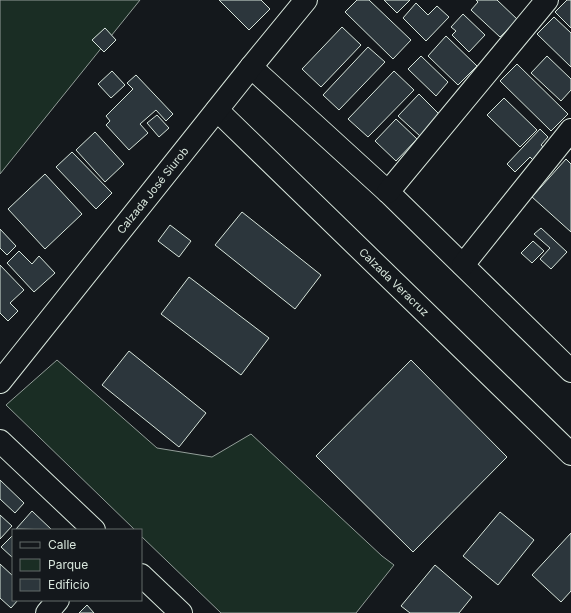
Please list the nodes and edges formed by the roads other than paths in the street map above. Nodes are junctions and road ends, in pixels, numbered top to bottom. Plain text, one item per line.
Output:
1 (306, 0) edge
2 (547, 0) edge
3 (251, 67) junction
4 (217, 110) junction
5 (571, 130) edge
6 (388, 192) junction
7 (463, 266) junction
8 (571, 371) edge
9 (0, 382) edge
10 (0, 441) edge
11 (571, 454) edge
12 (93, 529) edge
13 (142, 576) edge
14 (57, 601) edge
15 (47, 613) edge
16 (181, 613) edge

1 - 3 street, Calzada José Siurob
2 - 6 street
3 - 4 street, Calzada José Siurob
3 - 6 street
4 - 9 street, Calzada José Siurob
4 - 11 street, Calzada Veracruz
5 - 7 street
6 - 7 street
7 - 8 street
10 - 12 street
13 - 16 street
14 - 15 street

